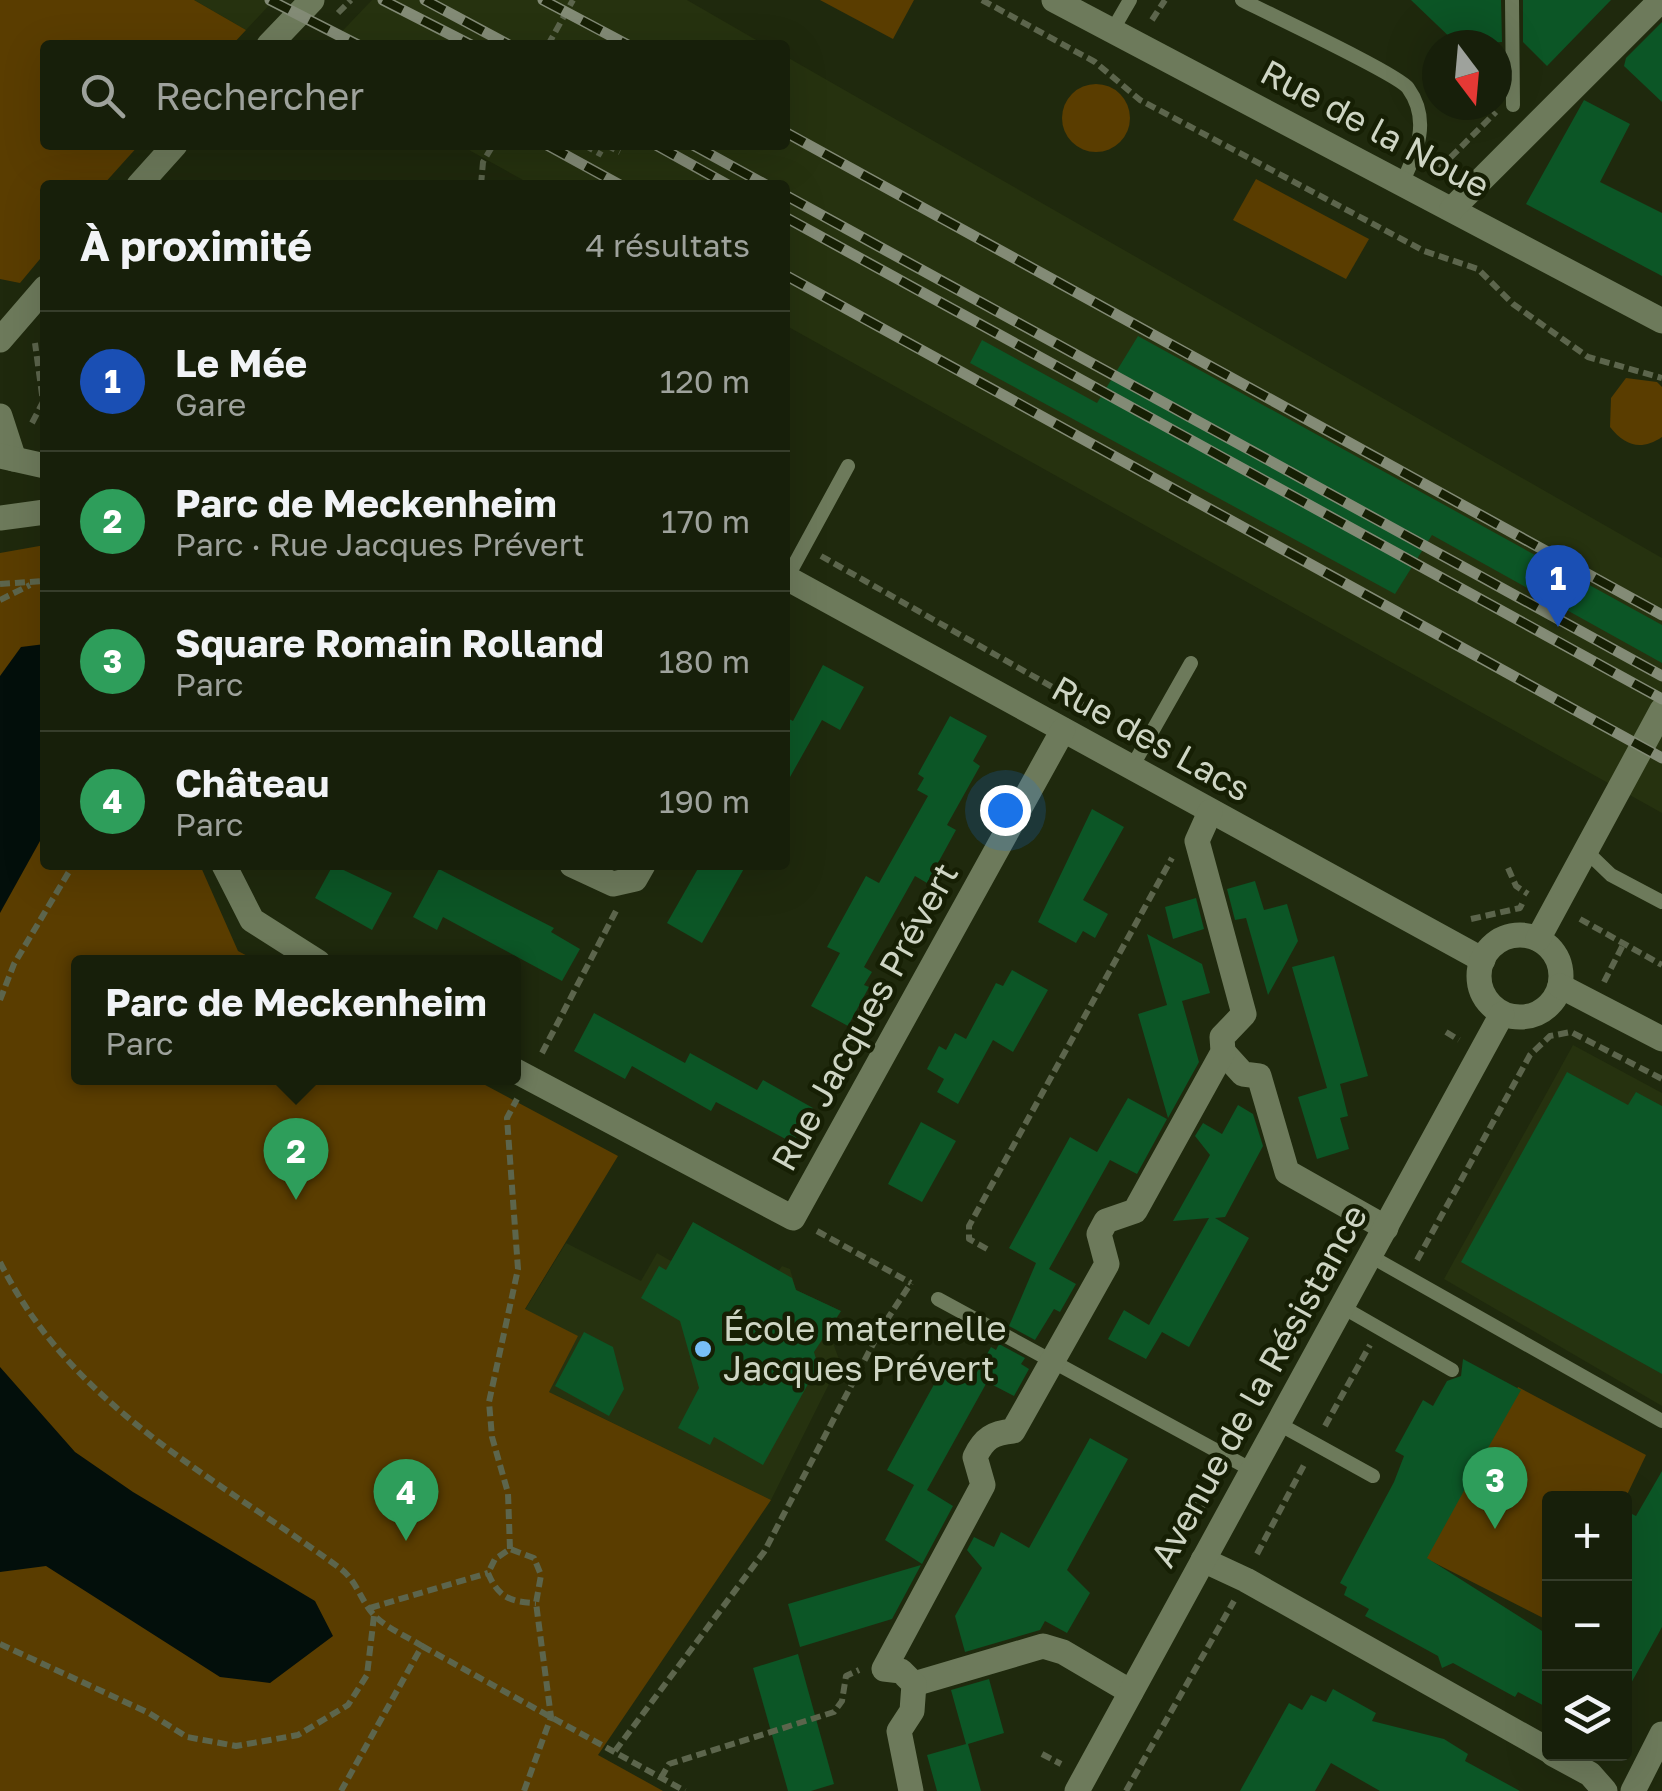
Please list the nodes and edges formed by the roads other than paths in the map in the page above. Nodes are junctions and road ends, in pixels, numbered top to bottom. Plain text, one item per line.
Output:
1 (312, 0) edge
2 (1054, 0) edge
3 (1130, 0) edge
4 (1242, 0) edge
5 (1512, 0) edge
6 (1661, 0) edge
7 (1112, 30) junction
8 (1510, 30) edge
9 (274, 40) edge
10 (171, 150) edge
11 (144, 180) edge
12 (1402, 183) junction
13 (1452, 209) junction
14 (40, 294) edge
15 (1662, 321) edge
16 (0, 340) edge
17 (0, 416) edge
18 (7, 458) edge
19 (40, 465) edge
20 (848, 466) dead end
21 (40, 513) edge
22 (0, 518) edge
23 (790, 584) edge
24 (790, 587) edge
25 (1191, 663) dead end
26 (1662, 710) edge
27 (1063, 730) junction
28 (1132, 767) junction
29 (1210, 812) junction
30 (1585, 850) junction
31 (227, 870) edge
32 (583, 870) edge
33 (640, 870) edge
34 (1662, 902) edge
35 (1538, 939) junction
36 (307, 955) edge
37 (1484, 960) junction
38 (1560, 986) junction
39 (1502, 1014) junction
40 (1662, 1039) edge
41 (1222, 1052) junction
42 (521, 1074) edge
43 (1386, 1228) junction
44 (1372, 1257) junction
45 (939, 1300) road end
46 (1344, 1308) junction
47 (1051, 1362) junction
48 (1452, 1370) dead end
49 (1662, 1421) edge
50 (1278, 1424) junction
51 (1252, 1470) junction
52 (1373, 1476) dead end
53 (1202, 1560) junction
54 (914, 1684) junction
55 (1131, 1692) junction
56 (1662, 1734) edge
57 (1542, 1747) edge
58 (1567, 1761) edge
59 (911, 1791) edge
60 (1077, 1791) edge
61 (1605, 1791) edge
62 (1633, 1791) edge

1 - 9 street
2 - 7 street, Rue de la Noue
3 - 7 lane
4 - 12 lane
5 - 8 lane
6 - 13 street
7 - 12 street, Rue de la Noue
10 - 11 street
12 - 13 street, Rue de la Noue
13 - 15 street, Rue de la Noue
14 - 16 street
17 - 18 street
18 - 19 street
20 - 23 lane
21 - 22 street
24 - 27 street, Rue des Lacs
25 - 28 lane
26 - 30 street
27 - 28 street, Rue des Lacs
27 - 42 street, Rue Jacques Prévert
28 - 29 street, Rue des Lacs
29 - 37 street, Rue des Lacs
29 - 41 street
30 - 34 lane
30 - 35 street
31 - 36 street
32 - 33 street
35 - 37 street
35 - 38 street
37 - 39 street
38 - 39 street
38 - 40 street
39 - 43 street, Avenue de la Résistance
41 - 43 street
41 - 47 street
43 - 44 street, Avenue de la Résistance
44 - 46 street, Avenue de la Résistance
44 - 49 lane
45 - 47 lane
46 - 48 lane
46 - 50 street, Avenue de la Résistance
47 - 51 lane
47 - 54 street
50 - 51 street, Avenue de la Résistance
50 - 52 lane
51 - 53 street, Avenue de la Résistance
53 - 55 street, Avenue de la Résistance
53 - 57 street
54 - 55 street
54 - 59 street
55 - 60 street, Avenue de la Résistance
56 - 62 street
58 - 61 street

